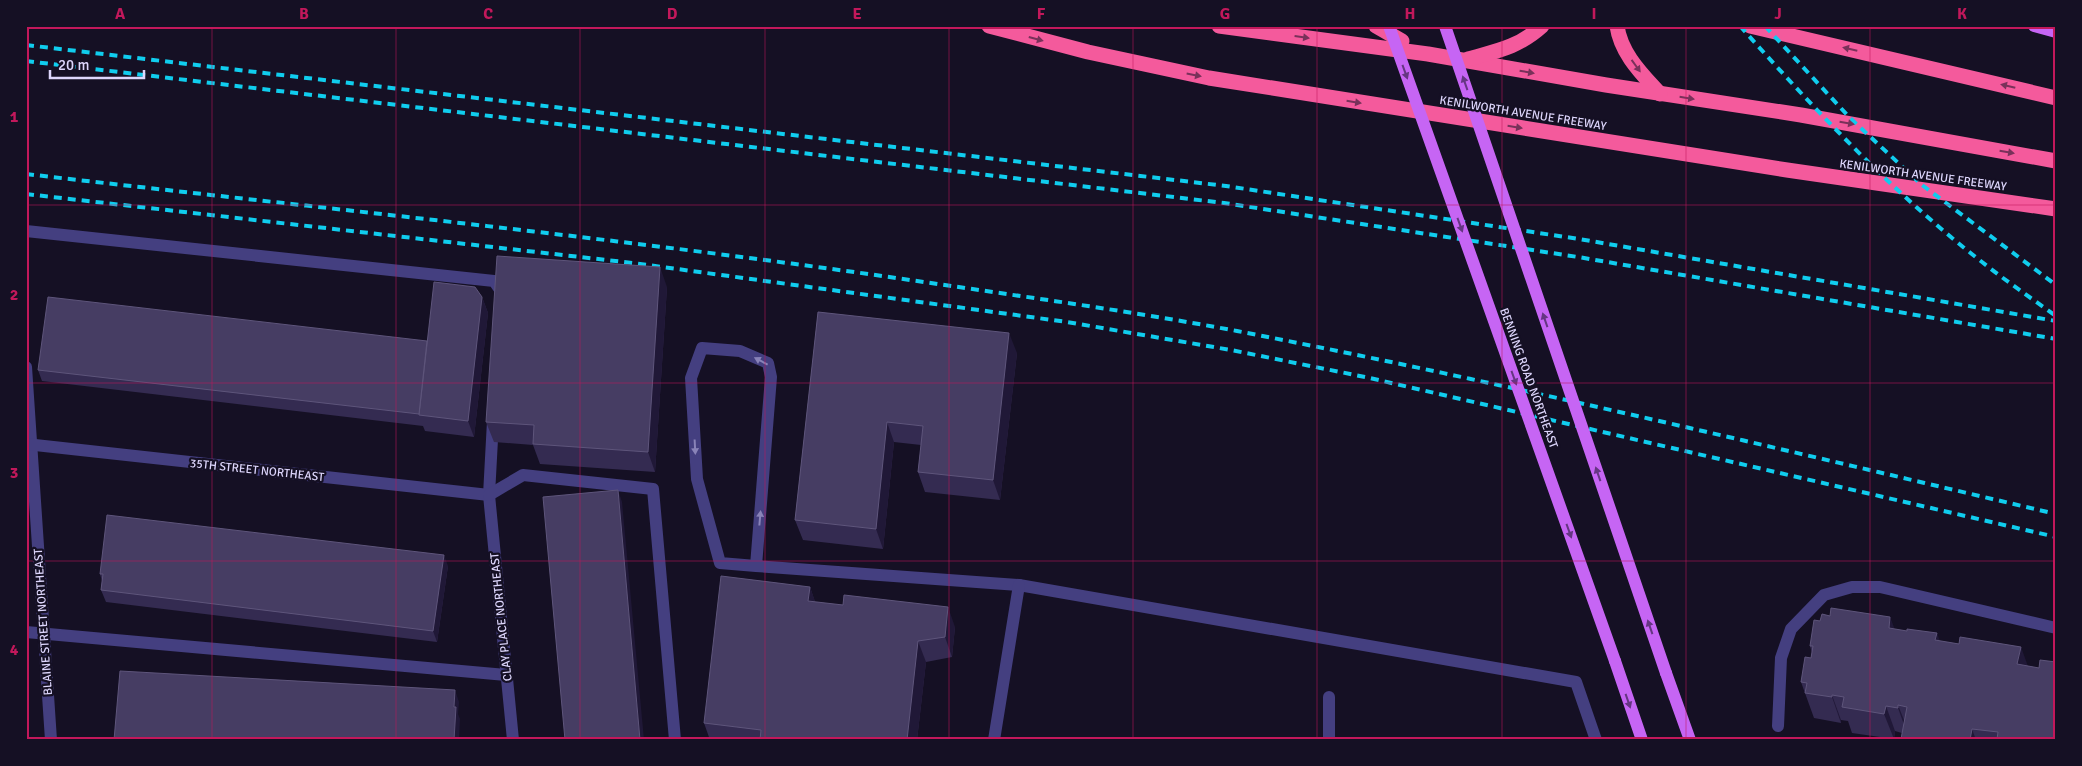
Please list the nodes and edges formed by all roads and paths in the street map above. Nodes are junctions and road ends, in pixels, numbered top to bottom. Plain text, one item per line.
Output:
1 (989, 26) edge
2 (1219, 26) edge
3 (1376, 26) edge
4 (1389, 26) edge
5 (1445, 26) edge
6 (1542, 26) edge
7 (1750, 26) edge
8 (2034, 26) edge
9 (1618, 31) edge
10 (2056, 32) edge
11 (1428, 54) junction
12 (1461, 60) junction
13 (1660, 94) junction
14 (2056, 98) edge
15 (2056, 161) edge
16 (2056, 210) edge
17 (26, 230) edge
18 (500, 310) edge
19 (26, 367) edge
20 (494, 407) edge
21 (29, 445) edge
22 (489, 495) junction
23 (756, 566) junction
24 (1020, 585) junction
25 (2056, 628) edge
26 (26, 632) edge
27 (44, 634) junction
28 (506, 674) junction
29 (1329, 697) dead end
30 (1778, 726) dead end
31 (51, 740) edge
32 (513, 740) edge
33 (675, 740) edge
34 (994, 740) edge
35 (1329, 740) edge
36 (1596, 740) edge
37 (1642, 740) edge
38 (1690, 740) edge

1 -> 16 highway, KENILWORTH AVENUE FREEWAY
2 -> 11 highway
3 - 11 highway
4 -> 37 main road, BENNING ROAD NORTHEAST, bridge
38 -> 5 main road, bridge
6 - 12 highway
14 -> 7 highway
8 - 10 main road
9 -> 13 highway
11 - 12 highway
12 -> 13 highway
13 -> 15 highway
17 - 18 street
19 - 21 street, BLAINE STREET NORTHEAST
20 - 22 street, CLAY PLACE NORTHEAST
21 - 22 street, 35TH STREET NORTHEAST
21 - 27 street, BLAINE STREET NORTHEAST
22 - 28 street, CLAY PLACE NORTHEAST
22 - 33 street
23 -> 23 street
23 - 24 street
24 - 34 street
24 - 36 street
25 - 30 street
26 - 27 street
27 - 28 street
27 - 31 street, BLAINE STREET NORTHEAST
28 - 32 street, CLAY PLACE NORTHEAST
29 - 35 street

